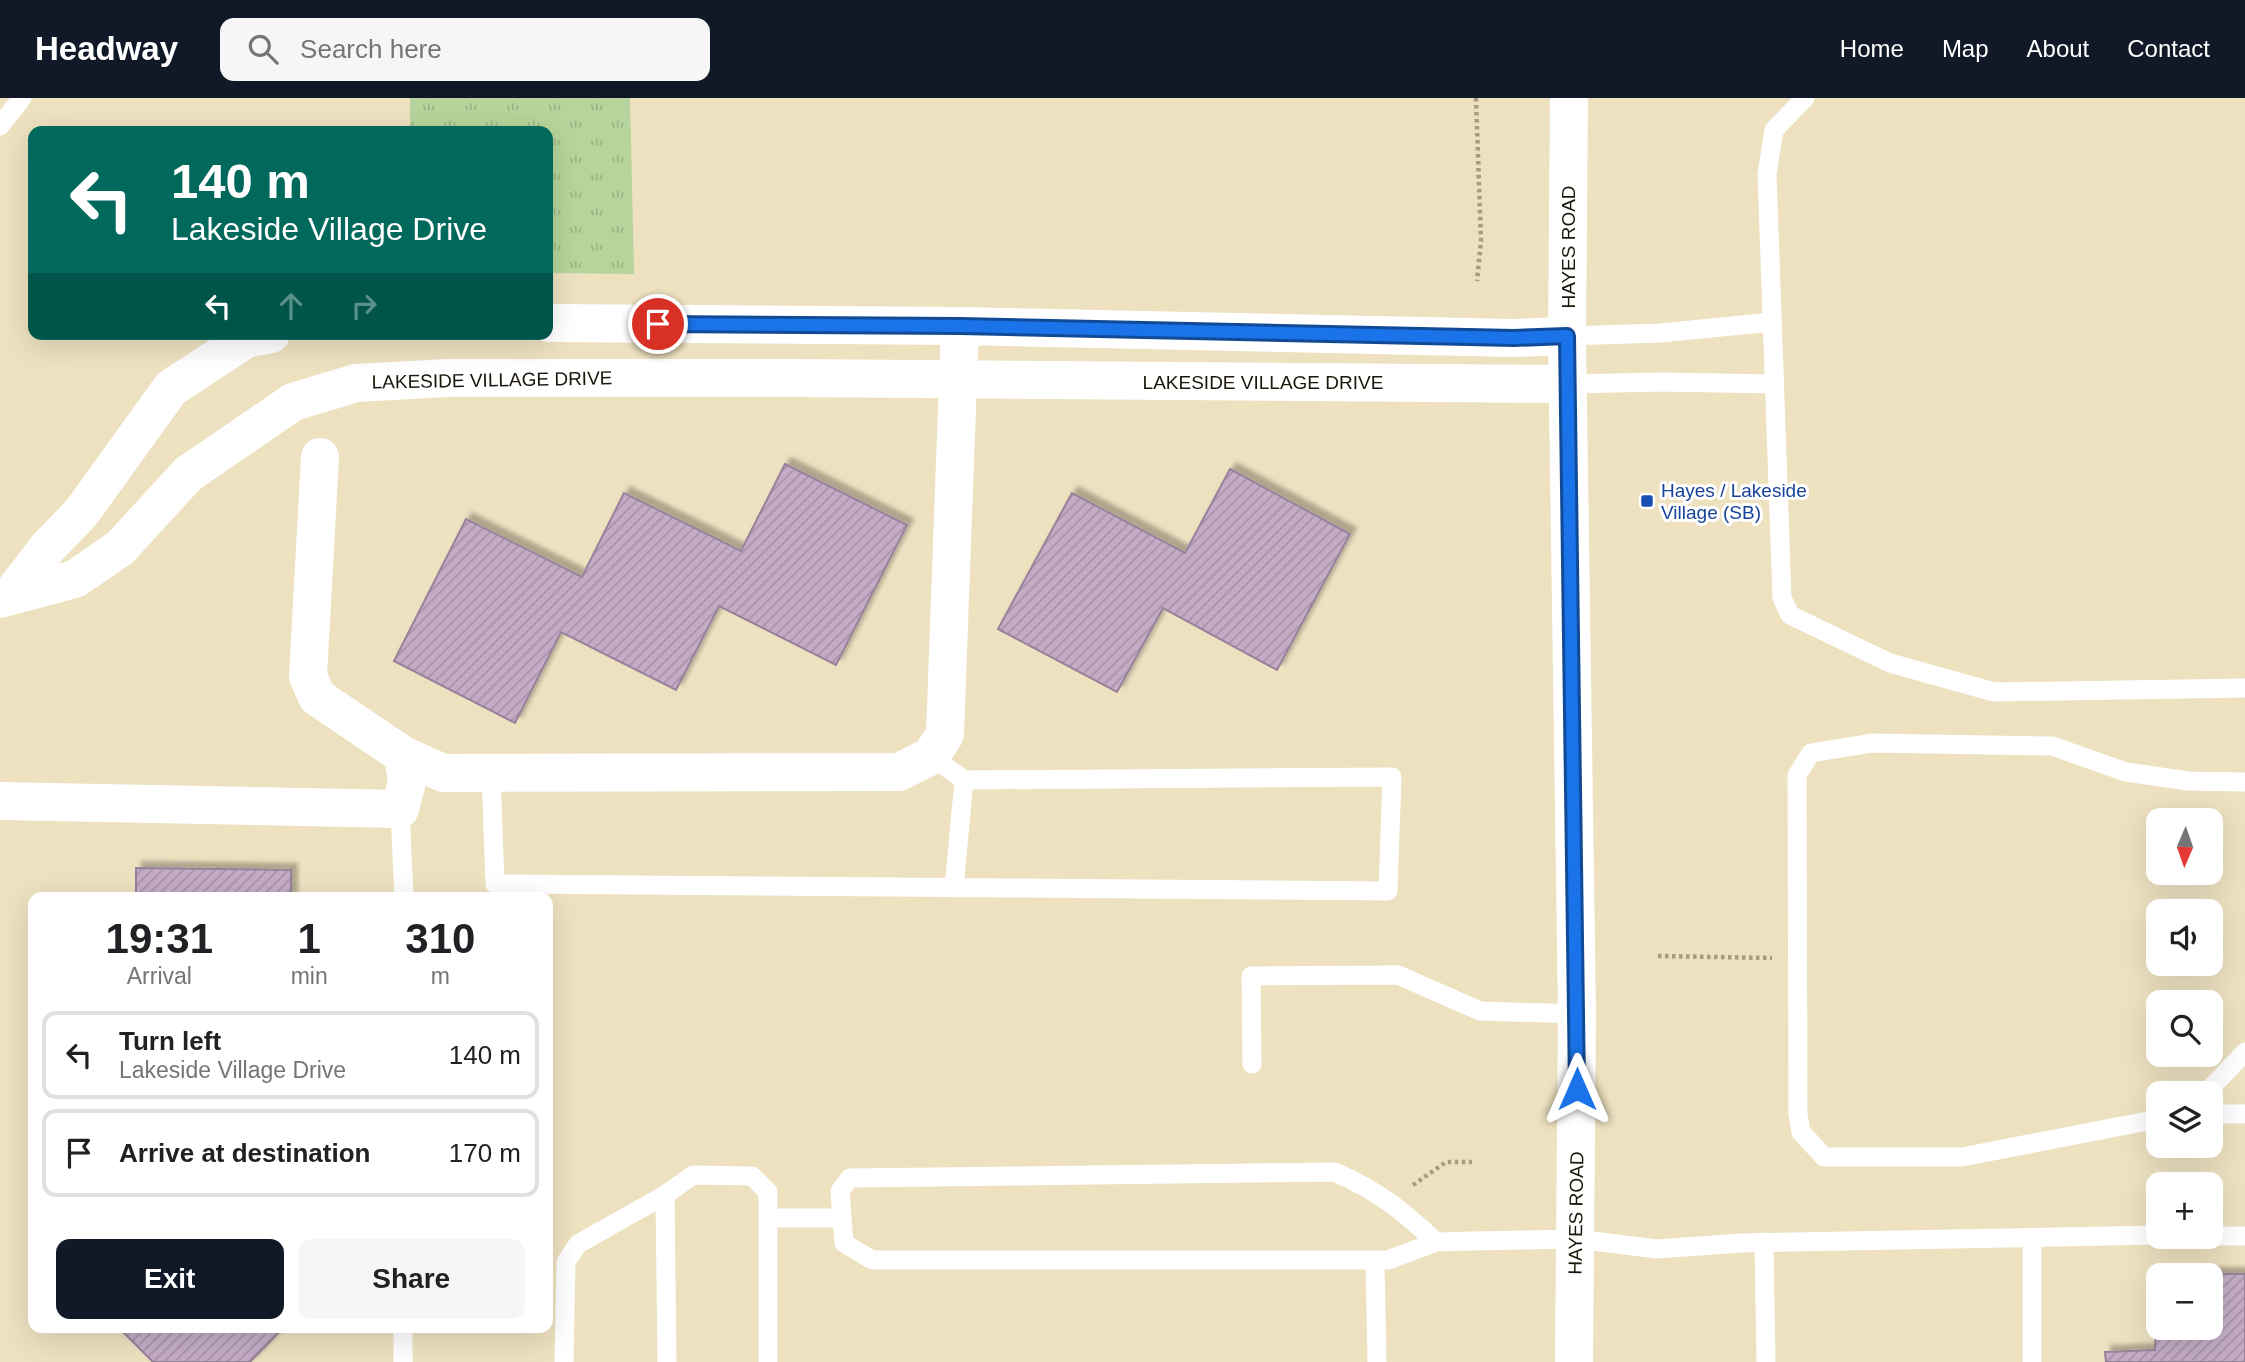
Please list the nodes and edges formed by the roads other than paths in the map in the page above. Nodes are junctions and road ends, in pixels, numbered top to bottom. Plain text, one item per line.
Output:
1 (22, 98) edge
2 (1569, 98) edge
3 (1805, 98) edge
4 (0, 126) edge
5 (1772, 322) junction
6 (553, 323) edge
7 (960, 326) junction
8 (1567, 336) junction
9 (244, 340) edge
10 (958, 380) junction
11 (1568, 384) junction
12 (1775, 384) junction
13 (320, 457) dead end
14 (5, 597) edge
15 (2245, 688) edge
16 (403, 755) junction
17 (931, 756) junction
18 (491, 773) junction
19 (964, 780) junction
20 (2245, 782) edge
21 (0, 801) edge
22 (400, 809) junction
23 (954, 888) junction
24 (404, 892) edge
25 (1577, 1014) junction
26 (2245, 1052) edge
27 (1252, 1064) dead end
28 (2218, 1081) edge
29 (2223, 1114) edge
30 (2245, 1114) edge
31 (2146, 1121) edge
32 (665, 1195) junction
33 (768, 1218) junction
34 (842, 1218) junction
35 (2146, 1236) edge
36 (2223, 1236) edge
37 (2245, 1236) edge
38 (2032, 1237) junction
39 (1576, 1239) junction
40 (1436, 1242) junction
41 (1764, 1242) junction
42 (1375, 1260) junction
43 (403, 1333) edge
44 (403, 1362) edge
45 (564, 1362) edge
46 (667, 1362) edge
47 (768, 1362) edge
48 (1377, 1362) edge
49 (1574, 1362) edge
50 (1766, 1362) edge
51 (2032, 1362) edge

1 - 4 lane
2 - 8 street, HAYES ROAD
3 - 5 lane
5 - 8 lane
5 - 12 lane
6 - 7 street
7 - 8 street
7 - 10 street
8 - 11 street, HAYES ROAD
9 - 14 street, LAKESIDE VILLAGE DRIVE
10 - 11 street, LAKESIDE VILLAGE DRIVE
10 - 14 street, LAKESIDE VILLAGE DRIVE
10 - 17 street
11 - 12 lane
11 - 25 street, HAYES ROAD
12 - 15 lane
13 - 16 street
16 - 18 street
16 - 22 street
17 - 18 street
17 - 19 lane
18 - 23 lane
19 - 23 lane
19 - 23 lane
20 - 31 lane
21 - 22 street
22 - 24 lane
25 - 27 lane
25 - 39 street, HAYES ROAD
26 - 28 lane
29 - 30 lane
32 - 33 lane
32 - 45 lane
32 - 46 lane
33 - 34 lane
33 - 47 lane
34 - 40 lane
34 - 42 lane
35 - 38 lane
36 - 37 lane
38 - 41 lane
38 - 51 lane
39 - 40 lane
39 - 41 lane
39 - 49 street, HAYES ROAD
40 - 42 lane
41 - 50 lane
42 - 48 lane
43 - 44 lane

